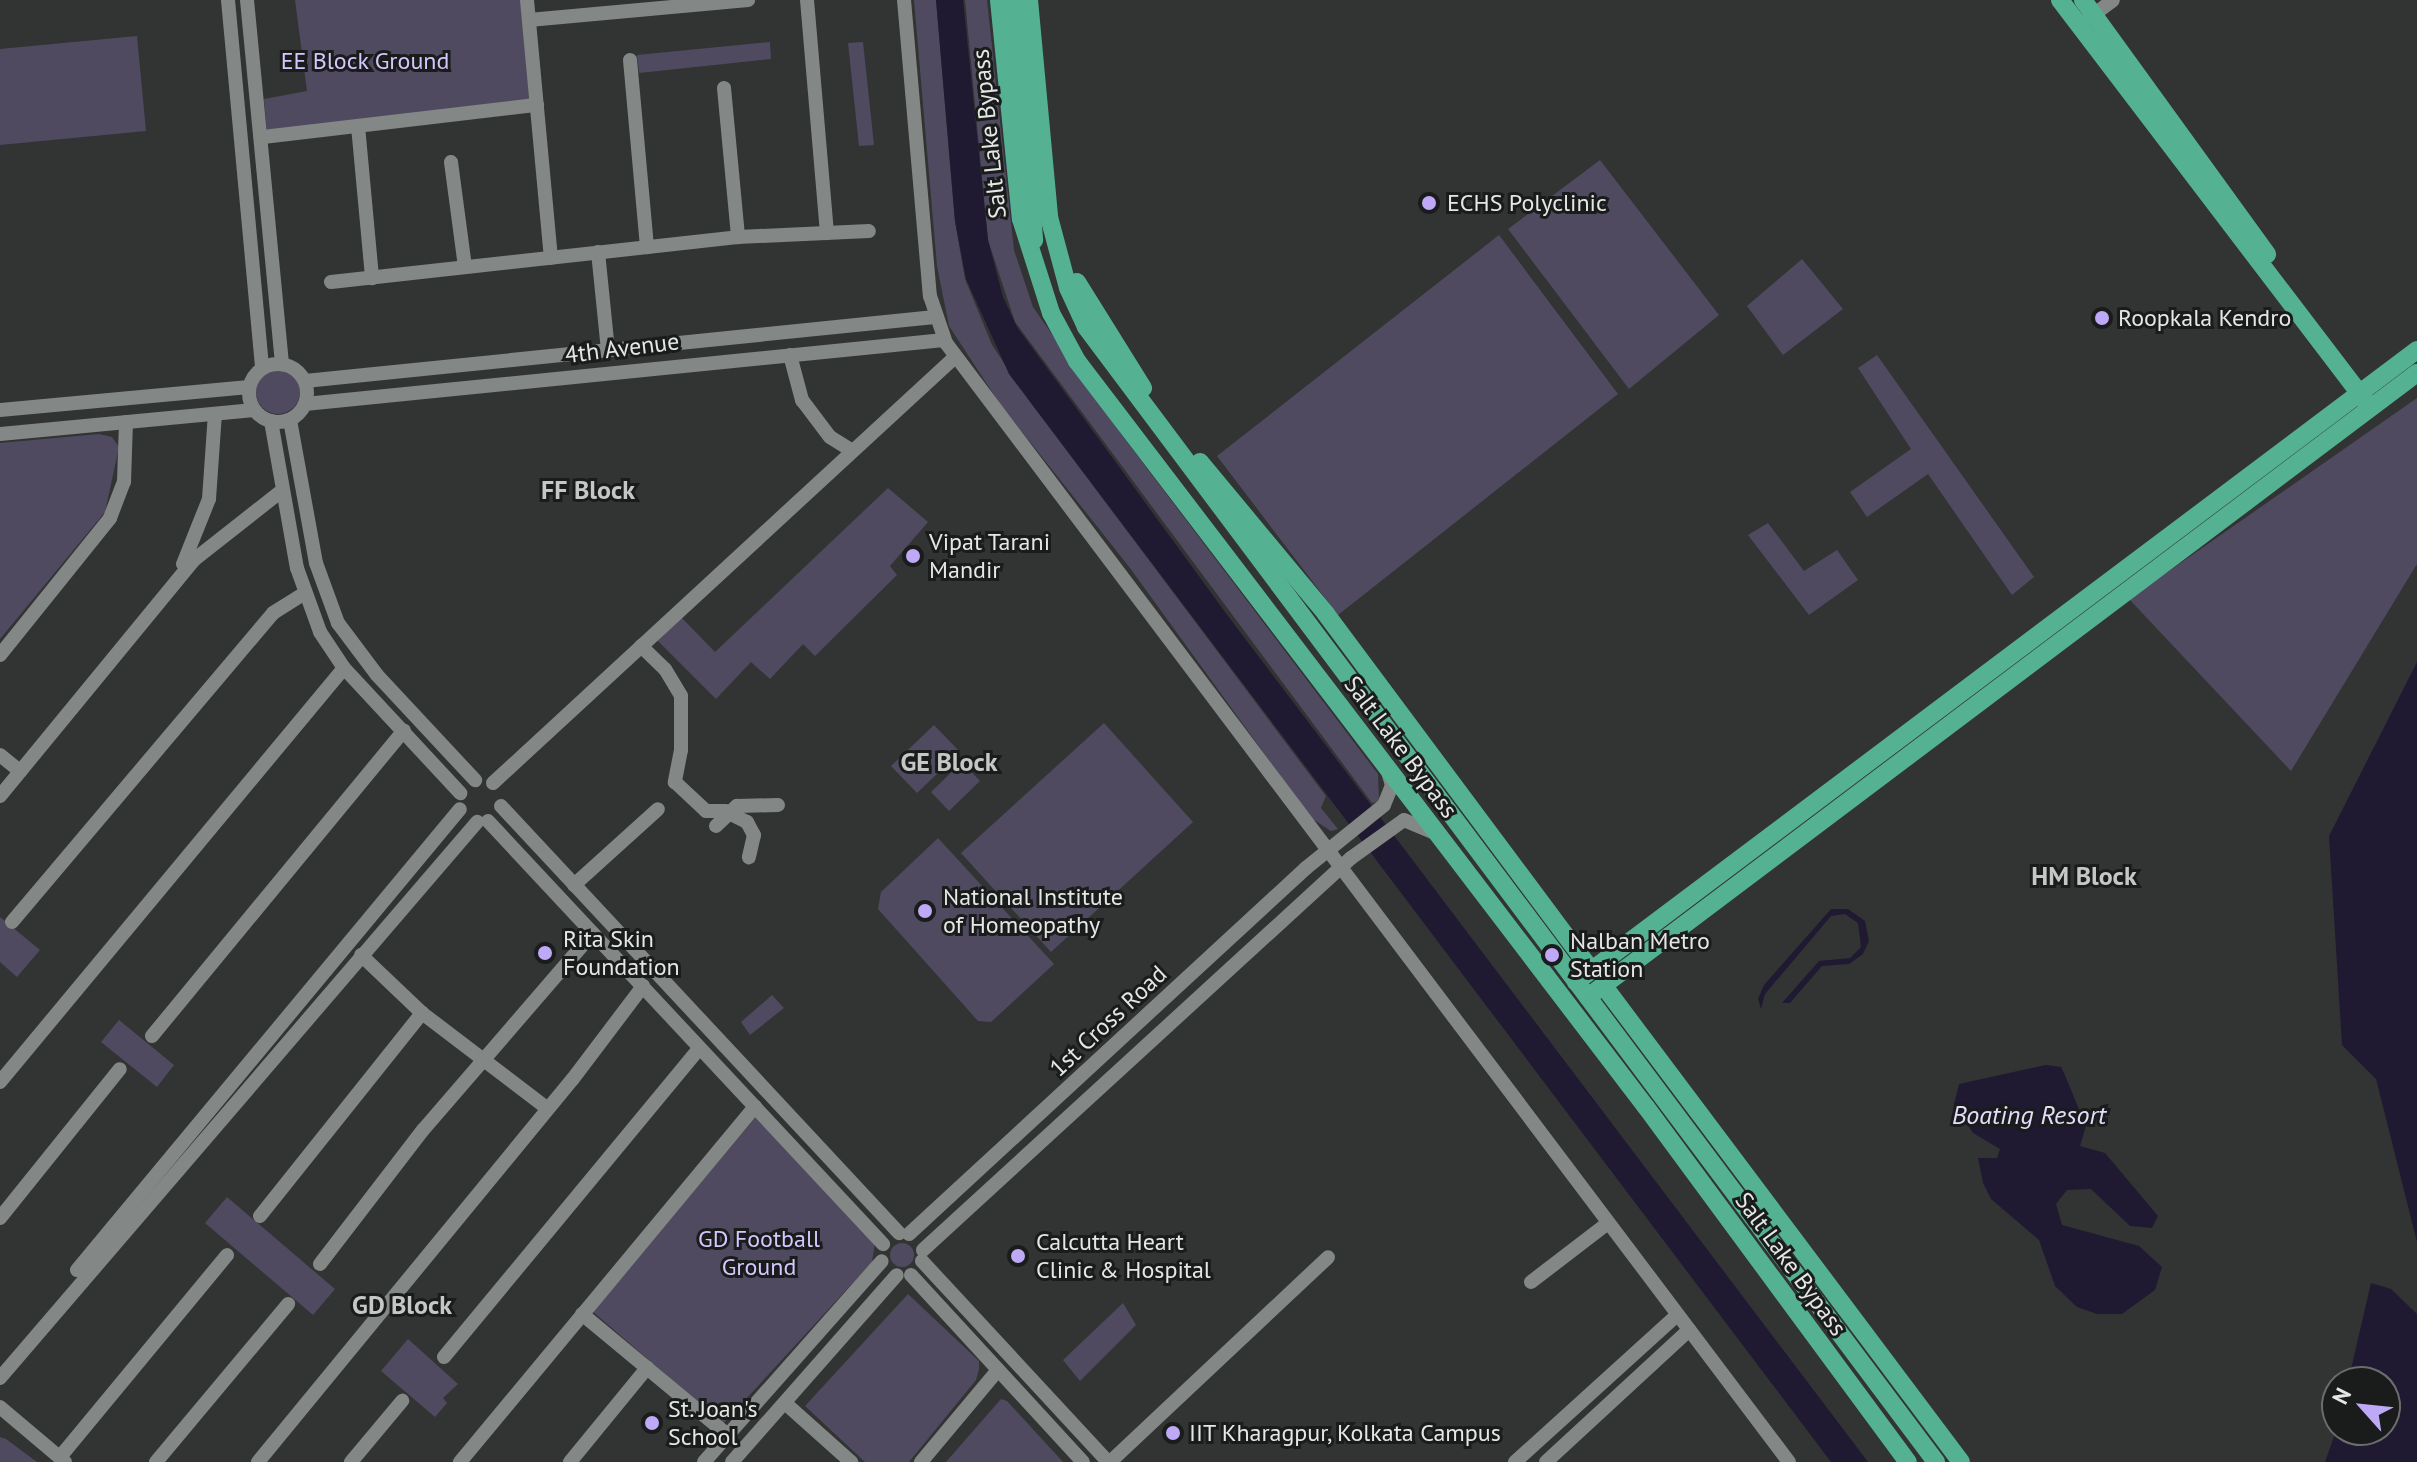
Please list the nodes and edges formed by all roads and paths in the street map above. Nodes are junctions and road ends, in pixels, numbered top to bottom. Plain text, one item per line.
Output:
1 (228, 0) edge
2 (247, 0) edge
3 (527, 0) edge
4 (748, 0) edge
5 (807, 0) edge
6 (904, 0) edge
7 (999, 0) edge
8 (1014, 0) edge
9 (1029, 0) edge
10 (2060, 0) edge
11 (2113, 0) edge
12 (2085, 13) edge
13 (529, 20) junction
14 (630, 60) dead end
15 (724, 88) dead end
16 (537, 105) junction
17 (358, 126) junction
18 (263, 137) junction
19 (451, 162) dead end
20 (267, 190) junction
21 (244, 192) junction
22 (1042, 217) junction
23 (869, 231) dead end
24 (827, 233) junction
25 (738, 237) junction
26 (647, 247) junction
27 (598, 252) junction
28 (1033, 257) junction
29 (551, 258) junction
30 (465, 267) junction
31 (1070, 276) junction
32 (372, 278) junction
33 (331, 282) dead end
34 (935, 317) junction
35 (944, 340) junction
36 (686, 342) junction
37 (608, 350) junction
38 (2417, 350) edge
39 (790, 355) junction
40 (955, 357) junction
41 (688, 362) junction
42 (282, 364) junction
43 (262, 368) junction
44 (2417, 373) edge
45 (305, 381) junction
46 (249, 387) junction
47 (2369, 397) junction
48 (305, 404) junction
49 (55, 406) junction
50 (0, 410) edge
51 (254, 410) junction
52 (215, 414) junction
53 (290, 420) junction
54 (271, 421) junction
55 (126, 422) junction
56 (56, 429) junction
57 (0, 434) edge
58 (852, 451) junction
59 (1188, 456) junction
60 (1167, 476) junction
61 (280, 492) junction
62 (1295, 576) junction
63 (169, 591) junction
64 (304, 594) junction
65 (1300, 615) junction
66 (641, 646) junction
67 (0, 655) edge
68 (344, 668) junction
69 (404, 730) junction
70 (0, 755) edge
71 (1386, 768) junction
72 (20, 771) junction
73 (475, 780) junction
74 (493, 783) junction
75 (0, 796) edge
76 (460, 801) junction
77 (778, 805) dead end
78 (501, 806) junction
79 (658, 809) dead end
80 (730, 814) junction
81 (482, 821) junction
82 (716, 826) dead end
83 (1438, 836) junction
84 (1472, 843) junction
85 (1333, 845) junction
86 (1502, 851) junction
87 (749, 857) dead end
88 (1346, 863) junction
89 (574, 885) junction
90 (391, 891) junction
91 (406, 904) junction
92 (12, 922) dead end
93 (593, 933) junction
94 (621, 935) junction
95 (607, 948) junction
96 (1220, 948) junction
97 (361, 955) junction
98 (1233, 965) junction
99 (1590, 984) junction
100 (643, 986) junction
101 (305, 996) junction
102 (318, 1005) junction
103 (422, 1013) junction
104 (152, 1036) dead end
105 (700, 1048) junction
106 (482, 1061) junction
107 (120, 1069) dead end
108 (0, 1082) edge
109 (755, 1107) junction
110 (548, 1109) junction
111 (1012, 1139) junction
112 (1027, 1155) junction
113 (156, 1184) junction
114 (260, 1216) dead end
115 (0, 1218) edge
116 (1608, 1223) junction
117 (904, 1234) junction
118 (1778, 1235) junction
119 (883, 1244) junction
120 (1752, 1253) junction
121 (227, 1255) dead end
122 (923, 1256) junction
123 (1328, 1257) dead end
124 (882, 1261) junction
125 (320, 1264) dead end
126 (904, 1275) junction
127 (1531, 1282) dead end
128 (288, 1304) dead end
129 (582, 1314) junction
130 (1677, 1315) junction
131 (1689, 1330) junction
132 (16, 1352) junction
133 (444, 1357) dead end
134 (0, 1363) edge
135 (647, 1368) junction
136 (998, 1370) junction
137 (0, 1378) edge
138 (402, 1401) dead end
139 (785, 1403) junction
140 (0, 1407) edge
141 (728, 1435) junction
142 (1097, 1450) junction
143 (63, 1460) edge
144 (156, 1462) edge
145 (258, 1462) edge
146 (351, 1462) edge
147 (460, 1462) edge
148 (570, 1462) edge
149 (704, 1462) edge
150 (732, 1462) edge
151 (851, 1462) edge
152 (921, 1462) edge
153 (1083, 1462) edge
154 (1109, 1462) edge
155 (1515, 1462) edge
156 (1546, 1462) edge
157 (1789, 1462) edge
158 (1908, 1462) edge
159 (1936, 1462) edge
160 (1961, 1462) edge

1 - 21 street
2 - 18 street
3 - 13 street
4 - 13 street
5 - 24 street
6 - 34 street
7 - 28 main road, Salt Lake Bypass
8 - 22 main road
9 - 22 main road, Salt Lake Bypass
10 - 12 main road
11 - 12 street
12 - 47 main road
13 - 16 street
14 - 26 street
15 - 25 street
16 - 17 street
16 - 29 street
17 - 18 street
17 - 32 street
18 - 20 street
19 - 30 street
20 - 21 street
20 - 42 street
21 - 43 street
22 - 28 main road
22 - 31 main road, Salt Lake Bypass
23 - 24 street
24 - 25 street
25 - 26 street
26 - 27 street
27 - 29 street
27 - 37 street
28 - 60 main road, Salt Lake Bypass
29 - 30 street
30 - 32 street
31 - 59 main road, Salt Lake Bypass
31 - 59 main road, Salt Lake Bypass
32 - 33 street
34 - 35 street
34 - 36 street, 4th Avenue
35 - 39 street, 4th Avenue
35 - 40 street
36 - 37 street, 4th Avenue
36 - 41 street
37 - 45 street, 4th Avenue
38 - 47 main road
39 - 41 street, 4th Avenue
39 - 58 street
40 - 58 street
40 - 85 street
41 - 48 street, 4th Avenue
42 - 43 street
42 - 45 street
43 - 46 street
44 - 47 main road
45 - 48 street
46 - 49 street
46 - 51 street
47 - 99 main road
48 - 53 street
49 - 50 street
49 - 56 street
51 - 52 street
51 - 54 street
52 - 55 street
52 - 63 street
53 - 54 street
53 - 73 street
54 - 61 street
55 - 56 street
55 - 67 street
56 - 57 street
58 - 66 street
59 - 60 main road
59 - 62 main road, Salt Lake Bypass
59 - 65 main road, Salt Lake Bypass
60 - 71 main road, Salt Lake Bypass
61 - 63 street
61 - 64 street
62 - 65 main road
62 - 86 main road, Salt Lake Bypass
63 - 72 street
64 - 68 street
64 - 92 street
65 - 84 main road, Salt Lake Bypass
66 - 74 street
66 - 80 street
68 - 69 street
68 - 108 street
69 - 76 street
69 - 104 street
70 - 72 street
71 - 83 main road, Salt Lake Bypass
71 - 85 street, 1st Cross Road
72 - 75 street
73 - 74 street
73 - 76 street
74 - 78 street
76 - 81 street
76 - 90 street
77 - 80 street
78 - 81 street
78 - 89 street
79 - 89 street
80 - 82 street
80 - 87 street
81 - 91 street
81 - 93 street
83 - 88 street, 1st Cross Road
83 - 120 main road, Salt Lake Bypass
84 - 86 main road
84 - 99 main road, Salt Lake Bypass
85 - 88 street
85 - 96 street, 1st Cross Road
86 - 99 main road, Salt Lake Bypass
88 - 98 street, 1st Cross Road
88 - 116 street
89 - 94 street
90 - 91 street
90 - 101 street
91 - 97 street
93 - 95 street
93 - 106 street
94 - 95 street
94 - 117 street
95 - 100 street
96 - 98 street
96 - 111 street, 1st Cross Road
97 - 102 street
97 - 103 street
98 - 112 street, 1st Cross Road
99 - 118 main road, Salt Lake Bypass
100 - 105 street
100 - 110 street
101 - 102 street
101 - 113 street
102 - 113 street
103 - 106 street
103 - 114 street
105 - 109 street
105 - 133 street
106 - 110 street
106 - 125 street
107 - 115 street
109 - 119 street
109 - 129 street
110 - 145 street
111 - 112 street
111 - 117 street, 1st Cross Road
112 - 122 street, 1st Cross Road
113 - 132 street
116 - 127 street
116 - 130 street
117 - 119 street, 1st Cross Road
117 - 122 street
118 - 120 main road
118 - 159 main road, Salt Lake Bypass
118 - 160 main road, Salt Lake Bypass
119 - 124 street
120 - 158 main road, Salt Lake Bypass
121 - 143 street
122 - 126 street, 1st Cross Road
122 - 142 street
123 - 154 street
124 - 126 street
124 - 141 street
126 - 136 street
126 - 139 street
128 - 144 street
129 - 135 street
129 - 147 street
130 - 131 street
130 - 155 street
131 - 156 street
131 - 157 street
132 - 134 street
132 - 137 street
135 - 141 street
135 - 148 street
136 - 152 street
136 - 153 street
138 - 146 street
139 - 150 street
139 - 151 street
140 - 143 street
141 - 149 street
142 - 153 street
142 - 154 street

